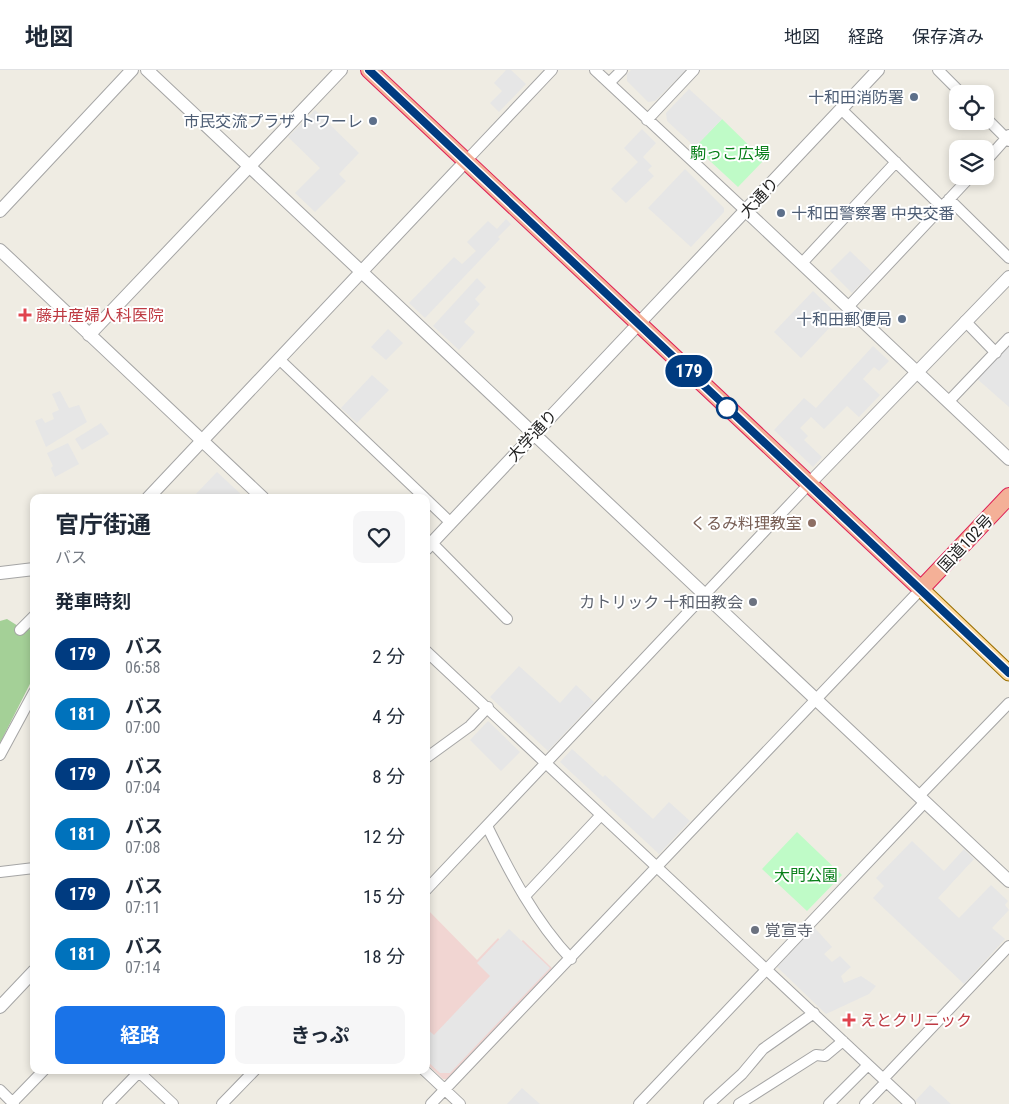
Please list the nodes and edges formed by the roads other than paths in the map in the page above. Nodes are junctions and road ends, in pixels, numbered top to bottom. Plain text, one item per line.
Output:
1 (132, 70) edge
2 (148, 70) edge
3 (341, 70) edge
4 (369, 70) edge
5 (552, 70) edge
6 (595, 70) edge
7 (622, 70) edge
8 (694, 70) edge
9 (878, 70) edge
10 (938, 70) edge
11 (609, 83) junction
12 (953, 85) edge
13 (841, 109) junction
14 (647, 120) junction
15 (994, 125) edge
16 (1008, 138) edge
17 (994, 153) edge
18 (465, 162) junction
19 (896, 162) junction
20 (250, 166) junction
21 (963, 185) edge
22 (946, 203) junction
23 (0, 210) edge
24 (746, 211) junction
25 (0, 250) edge
26 (1009, 258) edge
27 (803, 262) junction
28 (362, 272) junction
29 (1009, 277) edge
30 (848, 307) junction
31 (638, 321) junction
32 (965, 321) junction
33 (89, 335) junction
34 (1009, 338) edge
35 (996, 352) junction
36 (280, 360) junction
37 (917, 371) junction
38 (949, 401) junction
39 (534, 434) junction
40 (202, 441) junction
41 (1009, 460) edge
42 (809, 484) junction
43 (152, 494) edge
44 (259, 494) edge
45 (422, 494) edge
46 (1009, 496) edge
47 (430, 502) edge
48 (451, 523) junction
49 (430, 545) edge
50 (430, 547) edge
51 (30, 569) edge
52 (0, 573) edge
53 (921, 590) junction
54 (706, 595) junction
55 (507, 619) dead end
56 (30, 620) edge
57 (20, 630) dead end
58 (430, 654) edge
59 (1009, 673) edge
60 (30, 699) edge
61 (816, 700) junction
62 (1009, 703) edge
63 (488, 707) junction
64 (0, 755) edge
65 (430, 755) edge
66 (547, 762) junction
67 (922, 799) junction
68 (601, 815) junction
69 (487, 826) junction
70 (658, 867) junction
71 (30, 868) edge
72 (0, 872) edge
73 (1009, 881) edge
74 (430, 886) edge
75 (525, 896) junction
76 (1009, 946) edge
77 (571, 959) junction
78 (766, 968) junction
79 (30, 975) edge
80 (0, 1007) edge
81 (814, 1013) junction
82 (843, 1041) junction
83 (868, 1064) junction
84 (40, 1074) edge
85 (137, 1074) edge
86 (141, 1074) edge
87 (251, 1074) edge
88 (428, 1074) edge
89 (885, 1080) junction
90 (0, 1090) edge
91 (445, 1090) junction
92 (14, 1103) edge
93 (108, 1104) edge
94 (173, 1104) edge
95 (222, 1104) edge
96 (431, 1104) edge
97 (460, 1104) edge
98 (639, 1104) edge
99 (709, 1104) edge
100 (739, 1104) edge
101 (829, 1104) edge
102 (865, 1104) edge
103 (910, 1104) edge

1 - 23 street
2 - 20 street
3 - 20 street
4 - 18 highway
5 - 18 street
6 - 11 street
7 - 11 street
8 - 14 street
9 - 13 street, 大通り
10 - 12 street
11 - 14 street
13 - 19 street
13 - 24 street, 大通り
14 - 24 street
15 - 16 street
16 - 17 street
18 - 28 street
18 - 31 highway
19 - 22 street
19 - 27 street
20 - 28 street
20 - 33 street
21 - 22 street
22 - 26 street
22 - 30 street
24 - 27 street
24 - 31 street, 大通り
25 - 33 street
27 - 30 street
28 - 36 street
28 - 39 street
29 - 32 street
30 - 37 street
31 - 39 street, 大学通り
31 - 42 highway
32 - 35 street
32 - 37 street
33 - 40 street
34 - 35 street
35 - 38 street
36 - 40 street
36 - 45 street
37 - 38 street
37 - 42 street
38 - 41 street
39 - 48 street, 大学通り
39 - 54 street
40 - 43 street
40 - 44 street
42 - 53 highway
42 - 54 street
46 - 53 highway, 国道102号
47 - 48 street
48 - 49 street, 大学通り
50 - 55 street
51 - 52 street
53 - 59 main road
53 - 61 street
54 - 61 street
54 - 66 street
56 - 57 street
58 - 63 street
60 - 64 street
61 - 67 street
61 - 70 street
62 - 67 street
63 - 65 street
63 - 66 street
66 - 68 street
66 - 69 street
67 - 73 street
67 - 78 street
68 - 70 street
68 - 75 street
69 - 74 street
69 - 75 street
70 - 77 street
70 - 78 street
71 - 72 street
75 - 77 street
76 - 89 street
77 - 91 street
78 - 81 street
78 - 98 street
79 - 80 street
81 - 82 street
81 - 99 street
82 - 83 street
82 - 100 street
83 - 89 street
83 - 101 street
84 - 92 street
85 - 93 street
86 - 94 street
87 - 95 street
88 - 91 street
89 - 102 street
89 - 103 street
90 - 92 street
91 - 96 street
91 - 97 street

